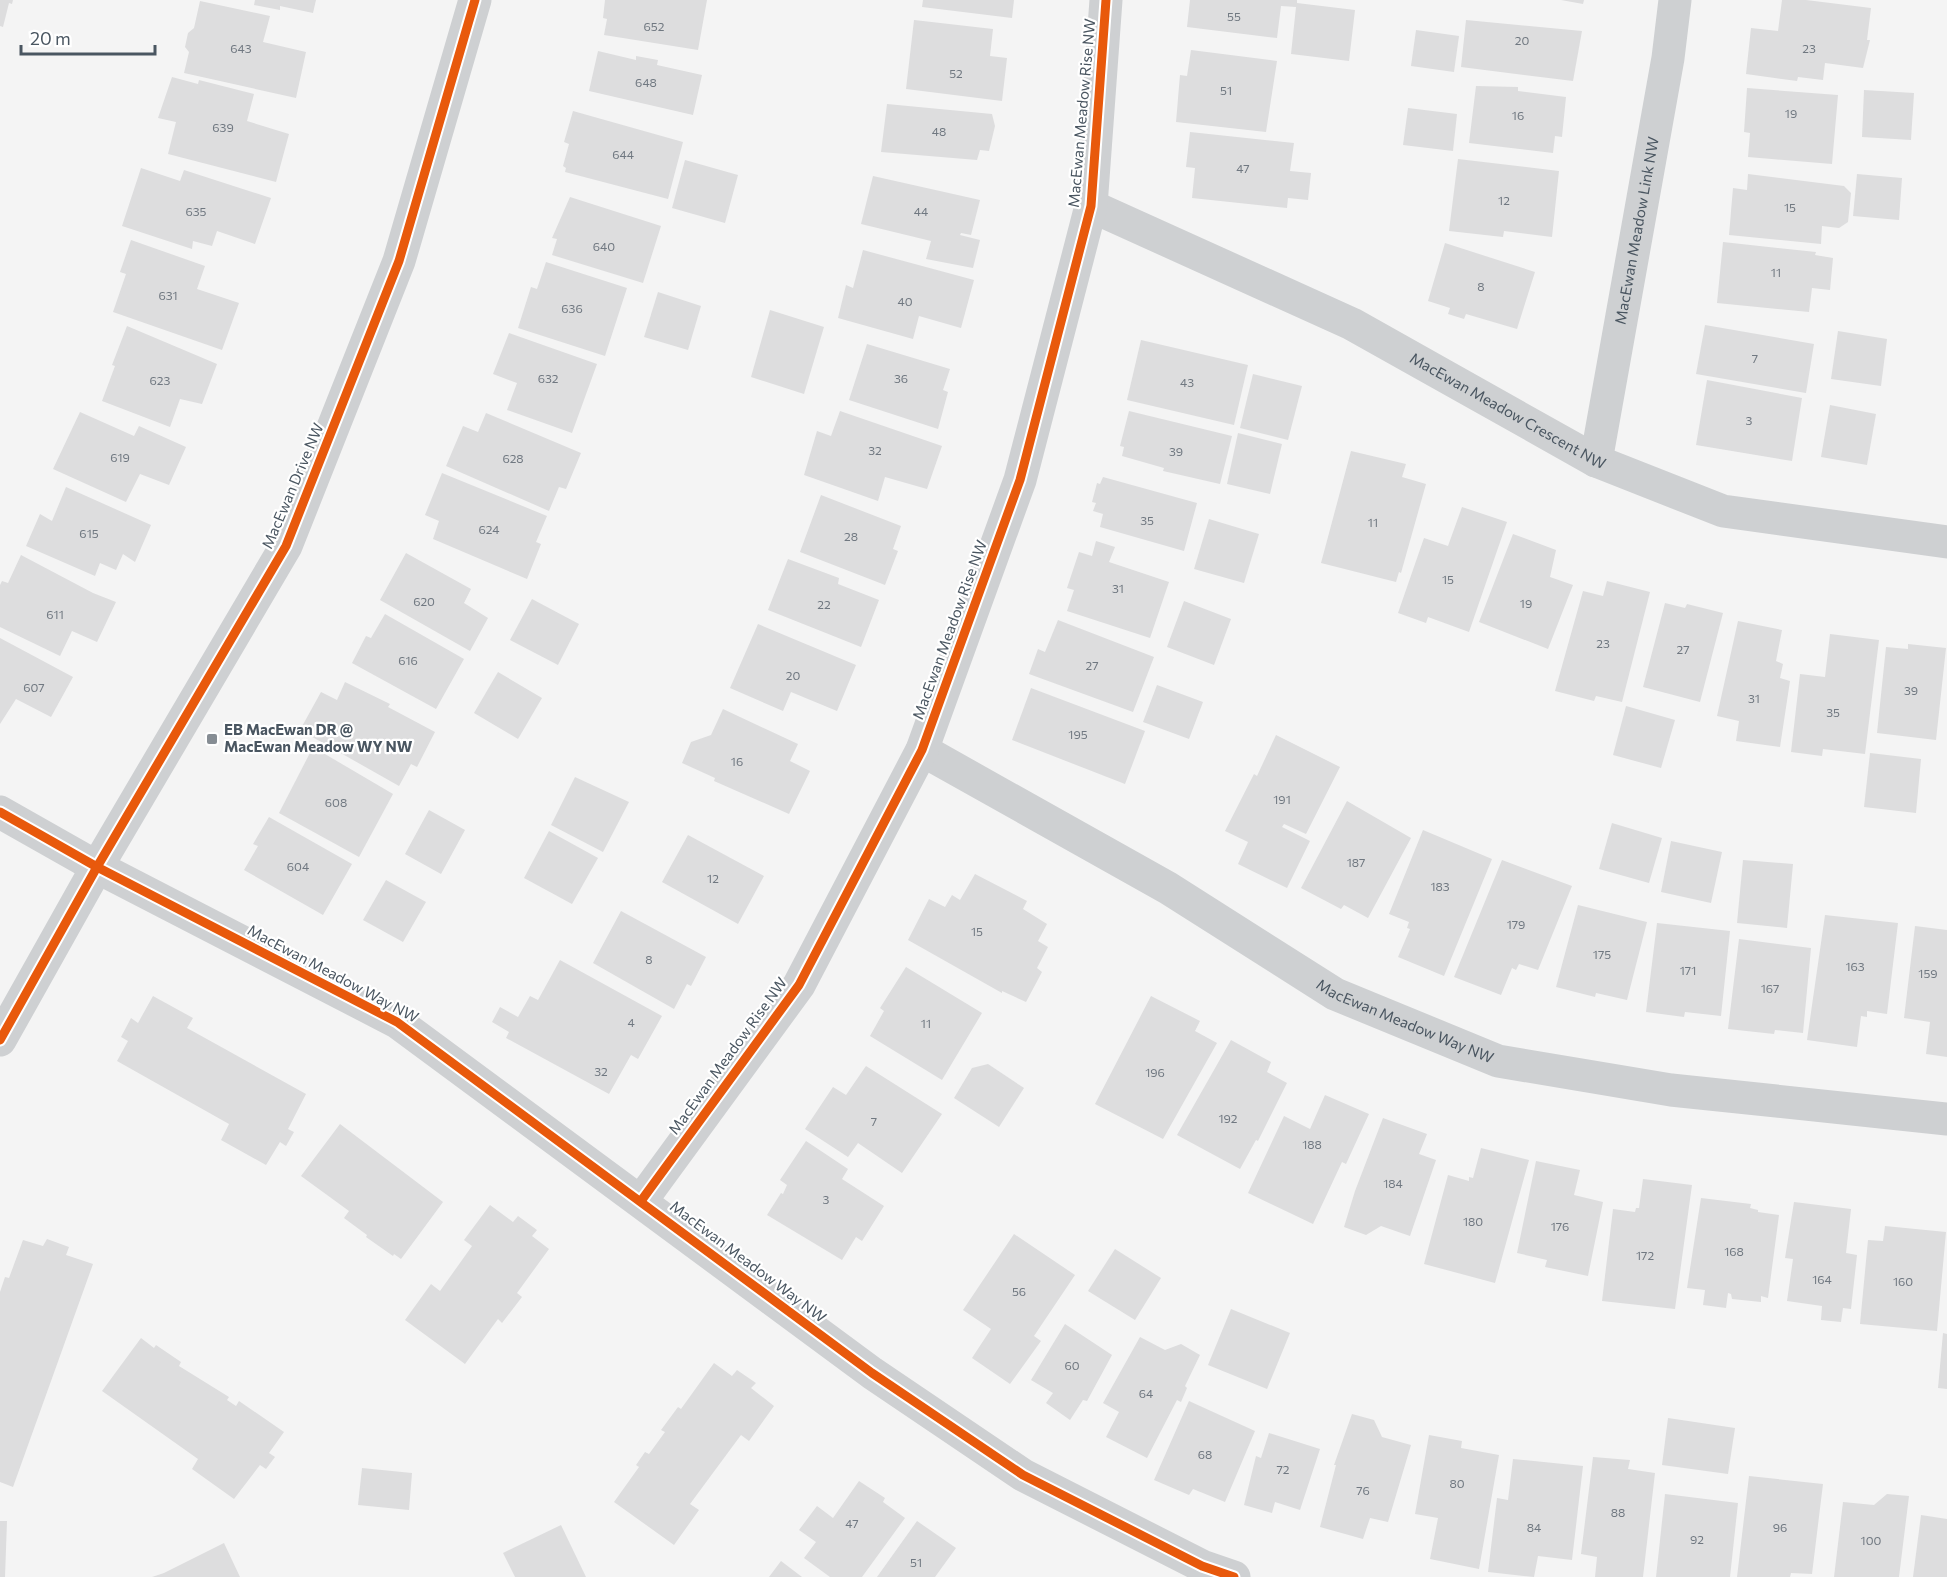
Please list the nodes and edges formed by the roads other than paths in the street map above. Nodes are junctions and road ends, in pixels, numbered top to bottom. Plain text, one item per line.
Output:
1 (475, 0) edge
2 (1106, 0) edge
3 (1675, 0) edge
4 (1091, 206) junction
5 (1596, 461) junction
6 (1947, 542) edge
7 (922, 750) junction
8 (0, 812) edge
9 (97, 867) junction
10 (0, 1040) edge
11 (1947, 1119) edge
12 (641, 1201) junction
13 (1234, 1577) edge

1 - 9 street, MacEwan Drive NW
2 - 4 street, MacEwan Meadow Rise NW
3 - 5 street, MacEwan Meadow Link NW
4 - 5 street, MacEwan Meadow Crescent NW
4 - 7 street, MacEwan Meadow Rise NW
5 - 6 street, MacEwan Meadow Crescent NW
7 - 11 street, MacEwan Meadow Way NW
7 - 12 street, MacEwan Meadow Rise NW
8 - 9 street, MacEwan Meadow Way NW
9 - 10 street, MacEwan Drive NW
9 - 12 street, MacEwan Meadow Way NW
12 - 13 street, MacEwan Meadow Way NW

